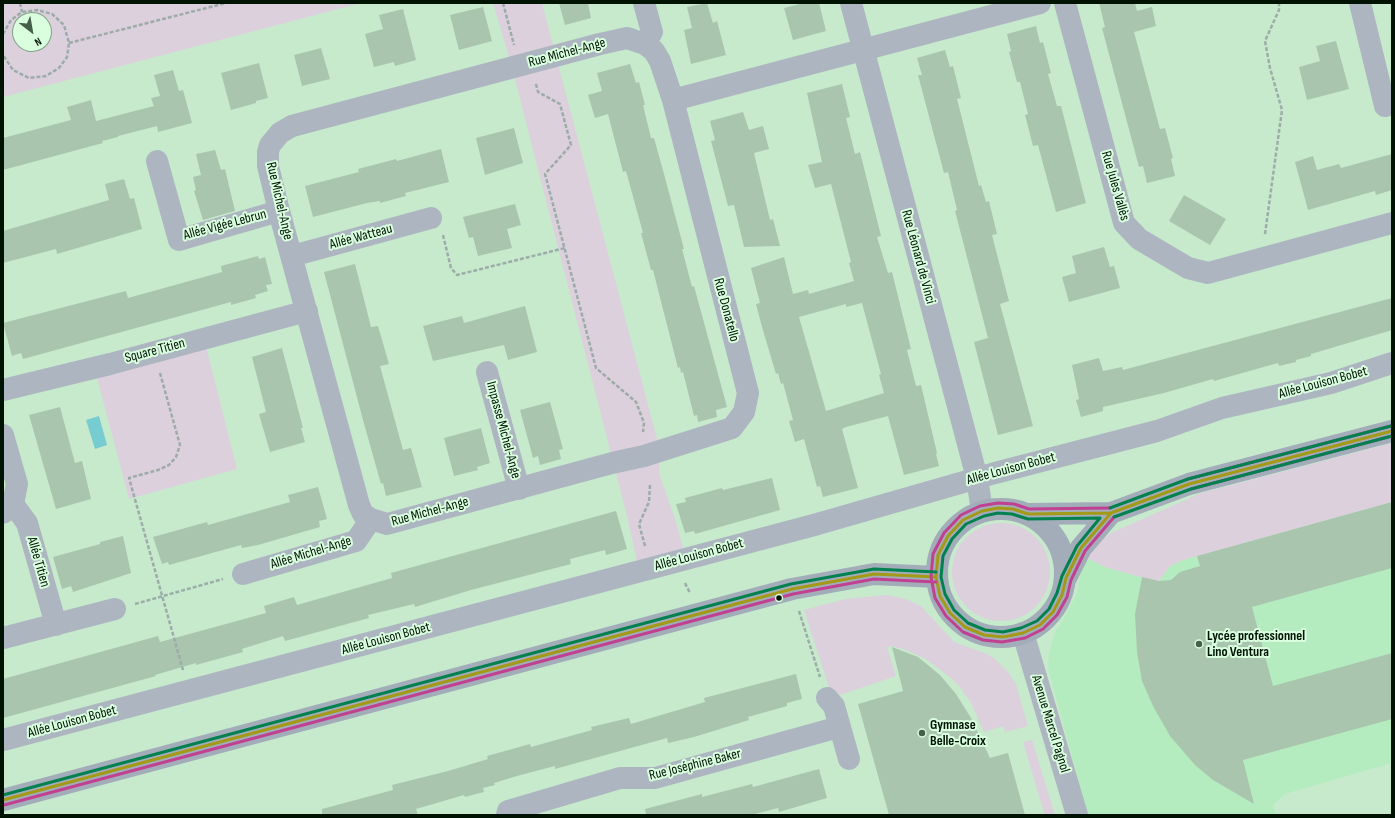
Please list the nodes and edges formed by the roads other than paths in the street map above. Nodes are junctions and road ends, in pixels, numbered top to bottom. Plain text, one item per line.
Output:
1 (644, 3) edge
2 (850, 3) edge
3 (1040, 3) edge
4 (1360, 3) edge
5 (1064, 5) edge
6 (646, 44) junction
7 (863, 51) junction
8 (673, 100) junction
9 (1385, 106) dead end
10 (157, 161) dead end
11 (279, 211) junction
12 (431, 218) road end
13 (1392, 223) edge
14 (292, 256) junction
15 (307, 311) junction
16 (1392, 363) edge
17 (487, 372) dead end
18 (3, 390) edge
19 (1392, 431) edge
20 (3, 435) edge
21 (643, 447) joint
22 (977, 478) junction
23 (519, 488) junction
24 (8, 509) edge
25 (982, 511) junction
26 (1111, 513) junction
27 (1028, 514) junction
28 (371, 519) junction
29 (243, 574) road end
30 (936, 576) junction
31 (1066, 578) junction
32 (115, 609) road end
33 (56, 625) junction
34 (1023, 634) junction
35 (3, 638) edge
36 (826, 698) road end
37 (839, 727) junction
38 (3, 740) edge
39 (850, 759) dead end
40 (3, 800) edge
41 (507, 815) edge
42 (1077, 815) edge

1 - 6 street
2 - 7 street, Rue Léonard de Vinci
3 - 7 street
4 - 9 street
5 - 13 street, Rue Jules Vallès
6 - 8 street
6 - 11 street, Rue Michel-Ange
7 - 8 street
7 - 22 street, Rue Léonard de Vinci
8 - 21 street, Rue Donatello
10 - 11 street, Allée Vigée Lebrun
11 - 14 street, Rue Michel-Ange
12 - 14 street, Allée Watteau
14 - 15 street, Rue Michel-Ange
15 - 18 street, Square Titien
15 - 28 street, Rue Michel-Ange
16 - 22 street, Allée Louison Bobet
17 - 23 street, Impasse Michel-Ange
19 - 26 main road
20 - 24 street
21 - 23 street, Rue Michel-Ange
22 - 25 street, Rue Léonard de Vinci
22 - 38 street, Allée Louison Bobet
23 - 28 street, Rue Michel-Ange
24 - 33 street, Allée Titien
25 - 27 main road
25 - 30 main road
26 - 27 main road
26 - 31 main road
27 - 31 main road
28 - 29 street, Allée Michel-Ange
30 - 34 main road
30 - 40 main road
31 - 34 main road
32 - 33 street
33 - 35 street
34 - 42 street, Avenue Marcel Pagnol
36 - 37 street
37 - 39 street
37 - 41 street, Rue Joséphine Baker

